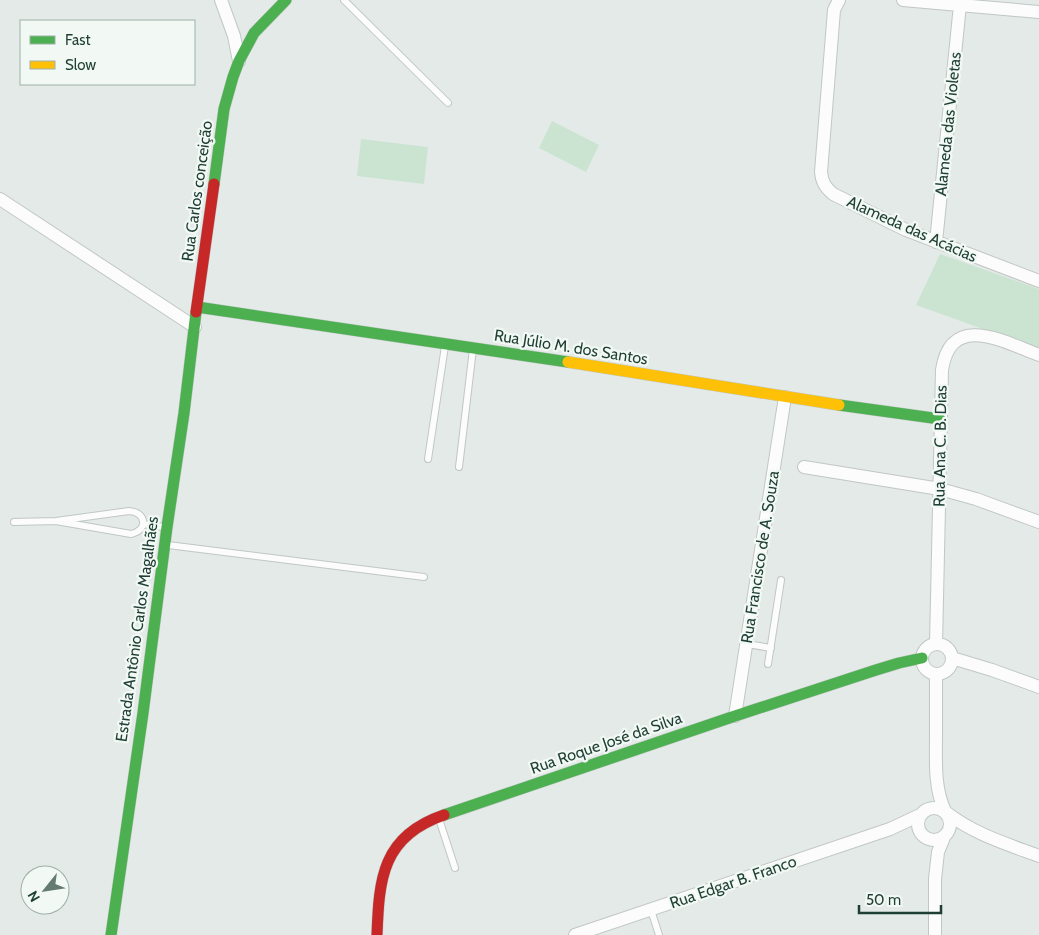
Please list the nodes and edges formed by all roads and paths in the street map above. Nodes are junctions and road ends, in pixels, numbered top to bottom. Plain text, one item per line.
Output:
1 (221, 0) edge
2 (286, 0) edge
3 (344, 0) edge
4 (839, 0) edge
5 (903, 0) edge
6 (960, 5) junction
7 (1039, 12) edge
8 (230, 24) junction
9 (254, 33) junction
10 (239, 61) junction
11 (448, 103) dead end
12 (0, 199) edge
13 (936, 242) junction
14 (1039, 281) edge
15 (197, 307) junction
16 (195, 327) junction
17 (446, 344) junction
18 (473, 348) junction
19 (1039, 355) edge
20 (785, 397) junction
21 (940, 419) junction
22 (428, 459) dead end
23 (459, 467) dead end
24 (804, 467) dead end
25 (940, 489) junction
26 (56, 521) junction
27 (14, 522) dead end
28 (1039, 522) edge
29 (143, 524) junction
30 (167, 527) junction
31 (165, 544) junction
32 (424, 577) dead end
33 (781, 580) dead end
34 (747, 644) junction
35 (936, 644) junction
36 (771, 648) junction
37 (922, 658) junction
38 (952, 658) junction
39 (768, 664) dead end
40 (936, 674) junction
41 (1039, 687) edge
42 (735, 716) junction
43 (936, 770) junction
44 (946, 812) junction
45 (923, 813) junction
46 (438, 817) junction
47 (890, 829) junction
48 (923, 835) junction
49 (946, 835) junction
50 (1039, 856) edge
51 (455, 868) dead end
52 (935, 879) junction
53 (651, 910) junction
54 (934, 933) edge
55 (110, 935) edge
56 (377, 935) edge
57 (575, 935) edge
58 (659, 935) edge

1 - 8 street
2 - 9 street
3 - 11 lane
4 - 13 street, Alameda das Acácias
5 - 6 street
6 - 7 street
6 - 13 street, Alameda das Violetas
8 - 9 street
8 - 10 street
9 - 10 street
10 - 15 street, Rua Carlos conceição
12 - 16 street
13 - 14 street, Alameda das Acácias
15 - 16 street, Rua Carlos conceição
15 - 17 street, Rua Júlio M. dos Santos
16 - 30 street, Estrada Antônio Carlos Magalhães
17 - 18 street, Rua Júlio M. dos Santos
17 - 22 lane
18 - 20 street, Rua Júlio M. dos Santos
18 - 23 lane
19 - 21 street, Rua Ana C. B. Dias
20 - 21 street, Rua Júlio M. dos Santos
20 - 34 street, Rua Francisco de A. Souza
21 - 25 street, Rua Ana C. B. Dias
24 - 25 street
25 - 28 street
25 - 35 street, Rua Ana C. B. Dias
26 - 27 lane
26 - 29 lane
26 - 29 lane
29 - 30 lane
30 - 31 street, Estrada Antônio Carlos Magalhães
31 - 32 lane
31 - 55 street, Estrada Antônio Carlos Magalhães
33 - 36 lane
34 - 36 lane
34 - 42 street, Rua Francisco de A. Souza
35 - 37 street
35 - 38 street
36 - 39 lane
37 - 40 street
37 - 42 street, Rua Roque José da Silva
38 - 40 street
38 - 41 street
40 - 43 street
42 - 46 street, Rua Roque José da Silva
43 - 44 street
43 - 45 street
44 - 45 street
44 - 49 street
44 - 50 street
45 - 47 street, Rua Edgar B. Franco
45 - 48 street
46 - 51 lane
46 - 56 street, Rua Roque José da Silva
47 - 48 street, Rua Edgar B. Franco
47 - 53 street, Rua Edgar B. Franco
48 - 49 street
48 - 52 street
49 - 52 street
52 - 54 street
53 - 57 street, Rua Edgar B. Franco
53 - 58 lane

